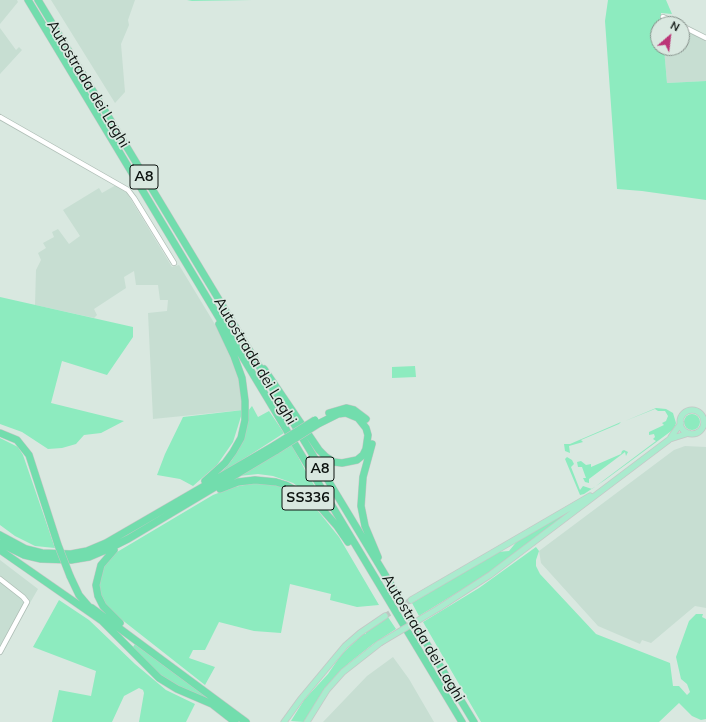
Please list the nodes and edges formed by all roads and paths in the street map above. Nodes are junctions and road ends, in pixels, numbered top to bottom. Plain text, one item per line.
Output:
1 (28, 0) edge
2 (38, 0) edge
3 (690, 30) edge
4 (706, 38) edge
5 (0, 117) edge
6 (174, 263) dead end
7 (208, 298) junction
8 (251, 354) junction
9 (704, 414) edge
10 (316, 422) junction
11 (681, 422) junction
12 (0, 433) edge
13 (689, 433) junction
14 (670, 439) junction
15 (276, 447) junction
16 (605, 487) junction
17 (197, 498) junction
18 (171, 505) junction
19 (0, 535) edge
20 (128, 539) junction
21 (0, 543) edge
22 (0, 550) edge
23 (0, 579) edge
24 (390, 583) junction
25 (382, 589) junction
26 (412, 600) tunnel mouth
27 (87, 604) junction
28 (385, 616) tunnel mouth
29 (102, 621) junction
30 (0, 652) edge
31 (176, 668) junction
32 (235, 722) edge
33 (246, 722) edge
34 (284, 722) edge
35 (307, 722) edge
36 (462, 722) edge
37 (474, 722) edge

1 - 7 highway, Autostrada dei Laghi / A8
2 - 8 highway, Autostrada dei Laghi / A8
3 - 4 street
5 - 6 street
7 - 18 highway
7 - 25 highway, Autostrada dei Laghi / A8
8 - 10 highway
8 - 24 highway, Autostrada dei Laghi / A8
9 - 11 main road
9 - 13 main road
10 - 15 highway, bridge
10 - 24 highway
11 - 13 main road
11 - 14 main road
12 - 27 highway, bridge
13 - 14 main road
14 - 16 main road
15 - 17 highway
15 - 18 highway
16 - 26 main road
16 - 35 main road, bridge
17 - 20 highway
17 - 25 highway, SS336
18 - 19 highway
20 - 21 highway
20 - 31 highway
22 - 29 highway
23 - 30 street
24 - 37 highway, Autostrada dei Laghi / A8
25 - 36 highway, Autostrada dei Laghi / A8
27 - 29 highway
27 - 31 highway
28 - 34 main road
29 - 32 highway
31 - 33 highway

